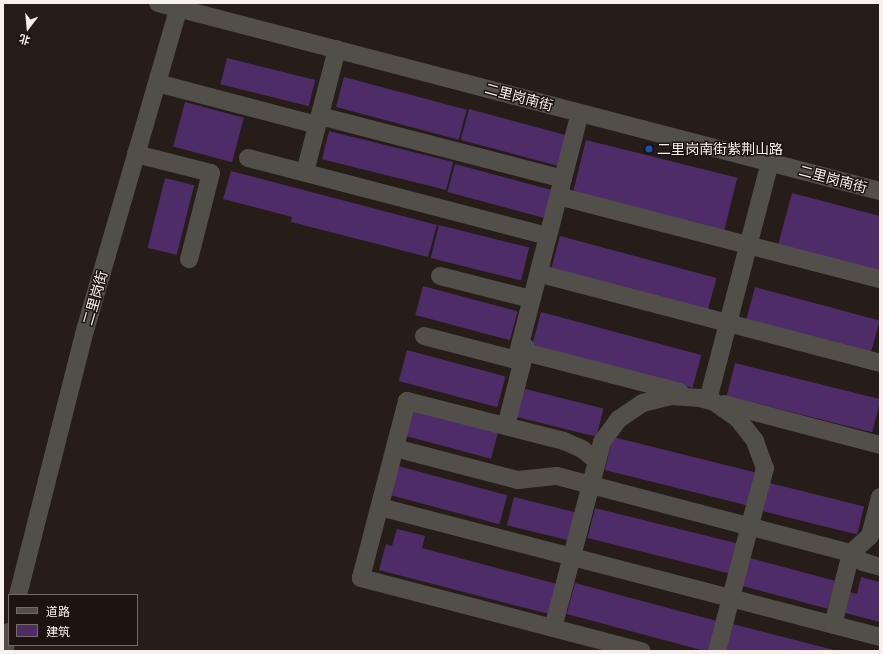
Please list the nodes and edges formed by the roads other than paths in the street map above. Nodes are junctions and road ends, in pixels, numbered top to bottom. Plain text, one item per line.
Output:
1 (158, 3) edge
2 (179, 6) edge
3 (337, 50) junction
4 (157, 83) junction
5 (583, 114) junction
6 (318, 120) junction
7 (136, 154) junction
8 (248, 158) dead end
9 (770, 162) junction
10 (305, 172) junction
11 (563, 179) junction
12 (880, 191) edge
13 (566, 198) junction
14 (548, 236) junction
15 (748, 245) junction
16 (189, 259) dead end
17 (545, 275) junction
18 (440, 276) dead end
19 (880, 279) edge
20 (531, 299) junction
21 (728, 323) junction
22 (424, 336) dead end
23 (525, 352) junction
24 (880, 363) edge
25 (708, 400) junction
26 (506, 426) junction
27 (880, 444) edge
28 (395, 448) junction
29 (597, 461) junction
30 (591, 485) junction
31 (880, 497) edge
32 (380, 507) junction
33 (749, 526) junction
34 (851, 553) junction
35 (572, 557) junction
36 (880, 567) edge
37 (18, 594) edge
38 (731, 598) junction
39 (833, 625) junction
40 (553, 628) junction
41 (8, 636) edge
42 (880, 637) edge
43 (4, 651) edge
44 (642, 651) edge
45 (717, 651) edge

1 - 2 street, 二里岗南街
2 - 3 street, 二里岗南街
2 - 4 street, 二里岗街
3 - 5 street, 二里岗南街
3 - 6 street
4 - 6 street
4 - 7 street, 二里岗街
5 - 9 street, 二里岗南街
5 - 11 street
5 - 13 street
6 - 10 street
6 - 11 street
7 - 16 street
7 - 37 street, 二里岗街
8 - 10 street
9 - 12 street, 二里岗南街
9 - 15 street
10 - 14 street
11 - 14 street
13 - 15 street
13 - 17 street
14 - 20 street
15 - 19 street
15 - 21 street
17 - 21 street
17 - 23 street
18 - 20 street
20 - 22 street
21 - 24 street
21 - 25 street
23 - 25 street
23 - 26 street
25 - 27 street
25 - 29 street
25 - 33 street
26 - 28 street
26 - 29 street
28 - 30 street
28 - 32 street
29 - 30 street
30 - 33 street
30 - 35 street
31 - 34 street
32 - 35 street
32 - 40 street
33 - 34 street
33 - 38 street
34 - 36 street
34 - 39 street
35 - 38 street
35 - 40 street
38 - 39 street
38 - 45 street
39 - 42 street
40 - 44 street
41 - 43 street

